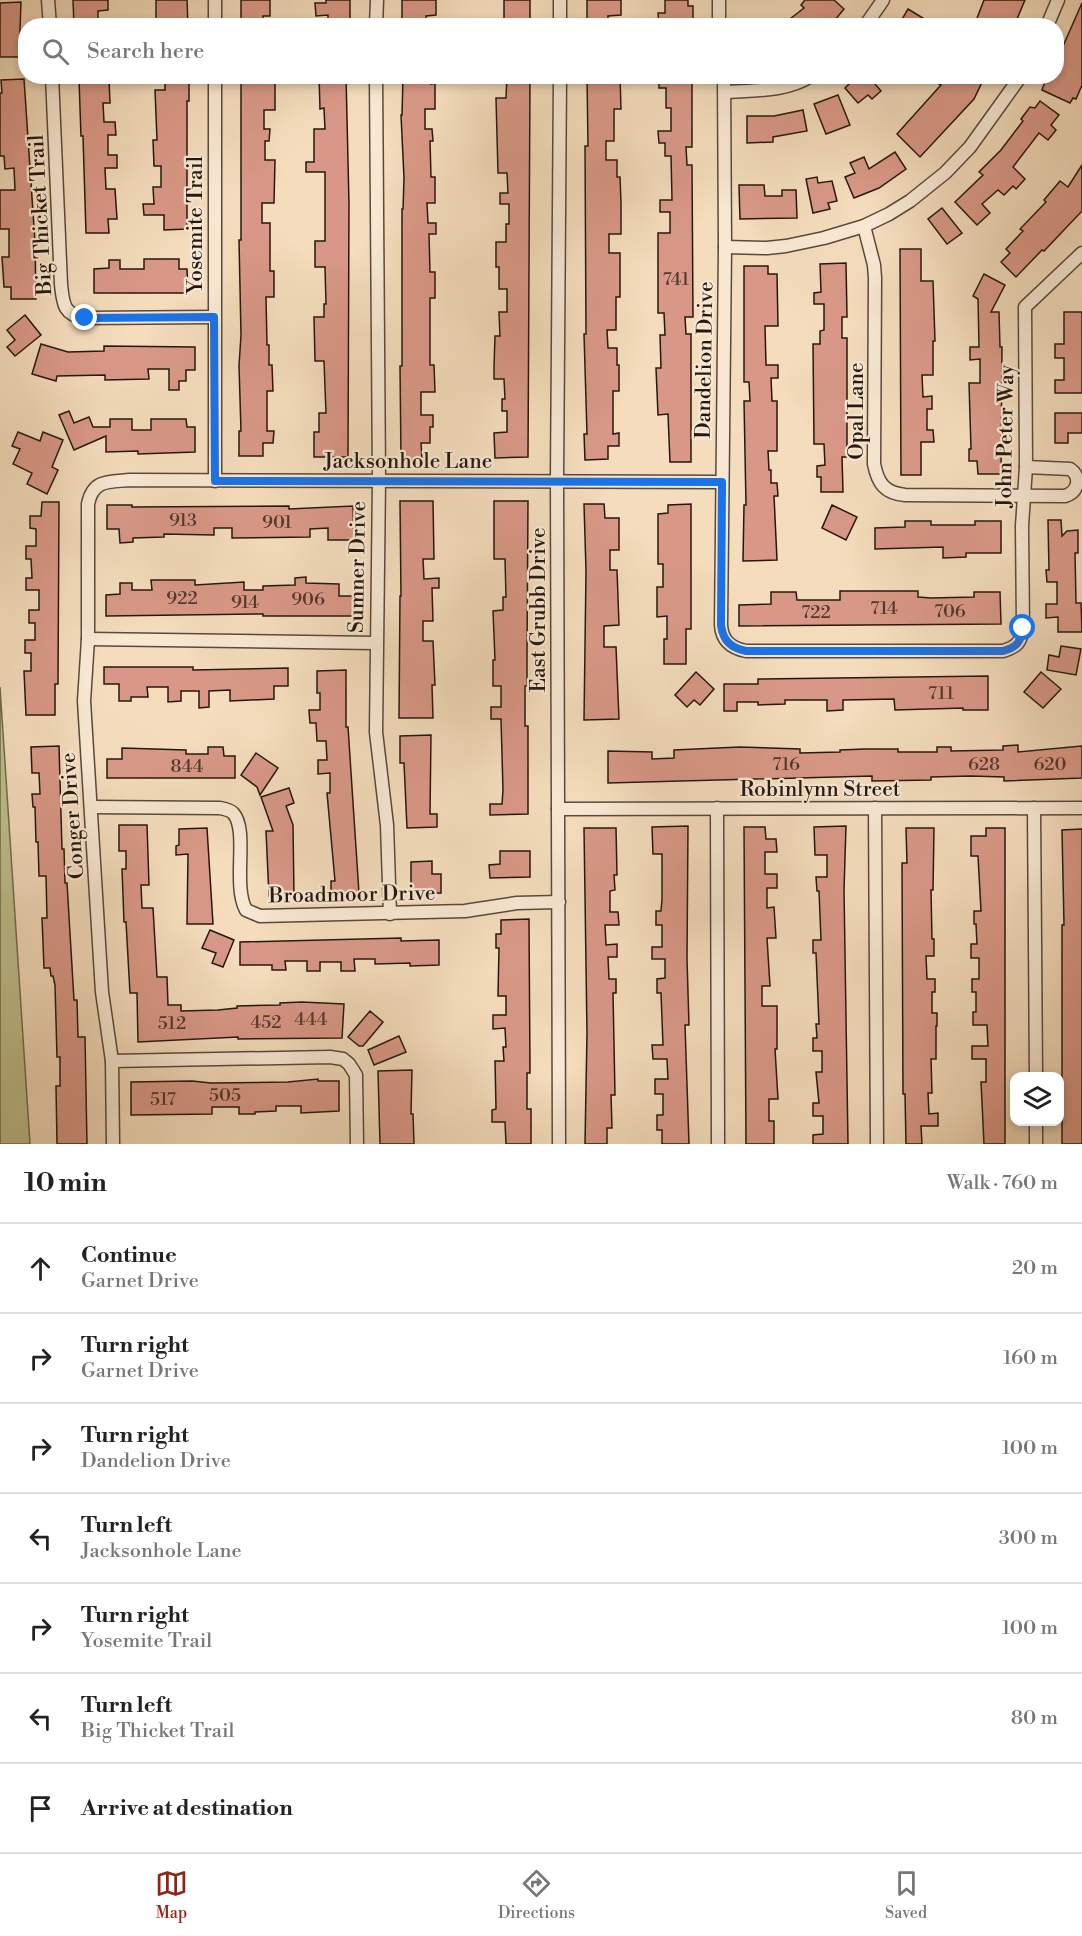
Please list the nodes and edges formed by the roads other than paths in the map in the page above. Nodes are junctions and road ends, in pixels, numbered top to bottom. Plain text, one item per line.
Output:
1 (48, 0) edge
2 (215, 0) edge
3 (376, 0) edge
4 (560, 0) edge
5 (719, 0) edge
6 (884, 0) edge
7 (1058, 0) edge
8 (49, 18) edge
9 (215, 18) edge
10 (376, 18) edge
11 (560, 18) edge
12 (719, 18) edge
13 (871, 18) edge
14 (1050, 18) edge
15 (52, 84) edge
16 (215, 84) edge
17 (376, 84) edge
18 (560, 84) edge
19 (724, 84) edge
20 (793, 84) edge
21 (1016, 84) edge
22 (725, 92) junction
23 (864, 226) junction
24 (725, 247) junction
25 (1082, 253) edge
26 (214, 317) junction
27 (1026, 467) junction
28 (379, 480) junction
29 (557, 480) junction
30 (215, 481) junction
31 (722, 482) junction
32 (95, 487) joint
33 (1024, 497) junction
34 (88, 639) junction
35 (375, 643) junction
36 (1019, 643) joint
37 (91, 807) junction
38 (717, 808) junction
39 (875, 808) junction
40 (1034, 808) junction
41 (1082, 808) edge
42 (558, 809) junction
43 (559, 902) junction
44 (390, 914) junction
45 (112, 1061) junction
46 (1036, 1072) edge
47 (1036, 1126) edge
48 (113, 1144) edge
49 (357, 1144) edge
50 (559, 1144) edge
51 (718, 1144) edge
52 (877, 1144) edge
53 (1036, 1144) edge

1 - 8 street
2 - 9 street
3 - 10 street
4 - 11 street
5 - 12 street
6 - 13 street
7 - 14 street
15 - 26 street, Big Thicket Trail
16 - 26 street, Yosemite Trail
17 - 28 street, Sumner Drive
18 - 29 street, East Grubb Drive
19 - 22 street, Dandelion Drive
20 - 22 street
21 - 23 street
22 - 24 street, Dandelion Drive
23 - 24 street
23 - 33 street, Opal Lane
24 - 31 street, Dandelion Drive
25 - 27 street, John Peter Way
26 - 30 street, Yosemite Trail
27 - 33 street, John Peter Way
27 - 33 street
28 - 29 street, Jacksonhole Lane
28 - 30 street, Jacksonhole Lane
28 - 35 street, Sumner Drive
29 - 31 street, Jacksonhole Lane
29 - 42 street, East Grubb Drive
30 - 32 street, Jacksonhole Lane
31 - 36 street, Dandelion Drive
32 - 34 street, Conger Drive
33 - 36 street, John Peter Way
34 - 35 street
34 - 37 street, Conger Drive
35 - 44 street, Sumner Drive
37 - 44 street, Broadmoor Drive
37 - 45 street, Conger Drive
38 - 39 street, Robinlynn Street
38 - 42 street, Robinlynn Street
38 - 51 street
39 - 40 street, Robinlynn Street
39 - 52 street
40 - 41 street, Robinlynn Street
40 - 46 street
42 - 43 street, East Grubb Drive
43 - 44 street, Broadmoor Drive
43 - 50 street, East Grubb Drive
45 - 48 street, Conger Drive
45 - 49 street
47 - 53 street

